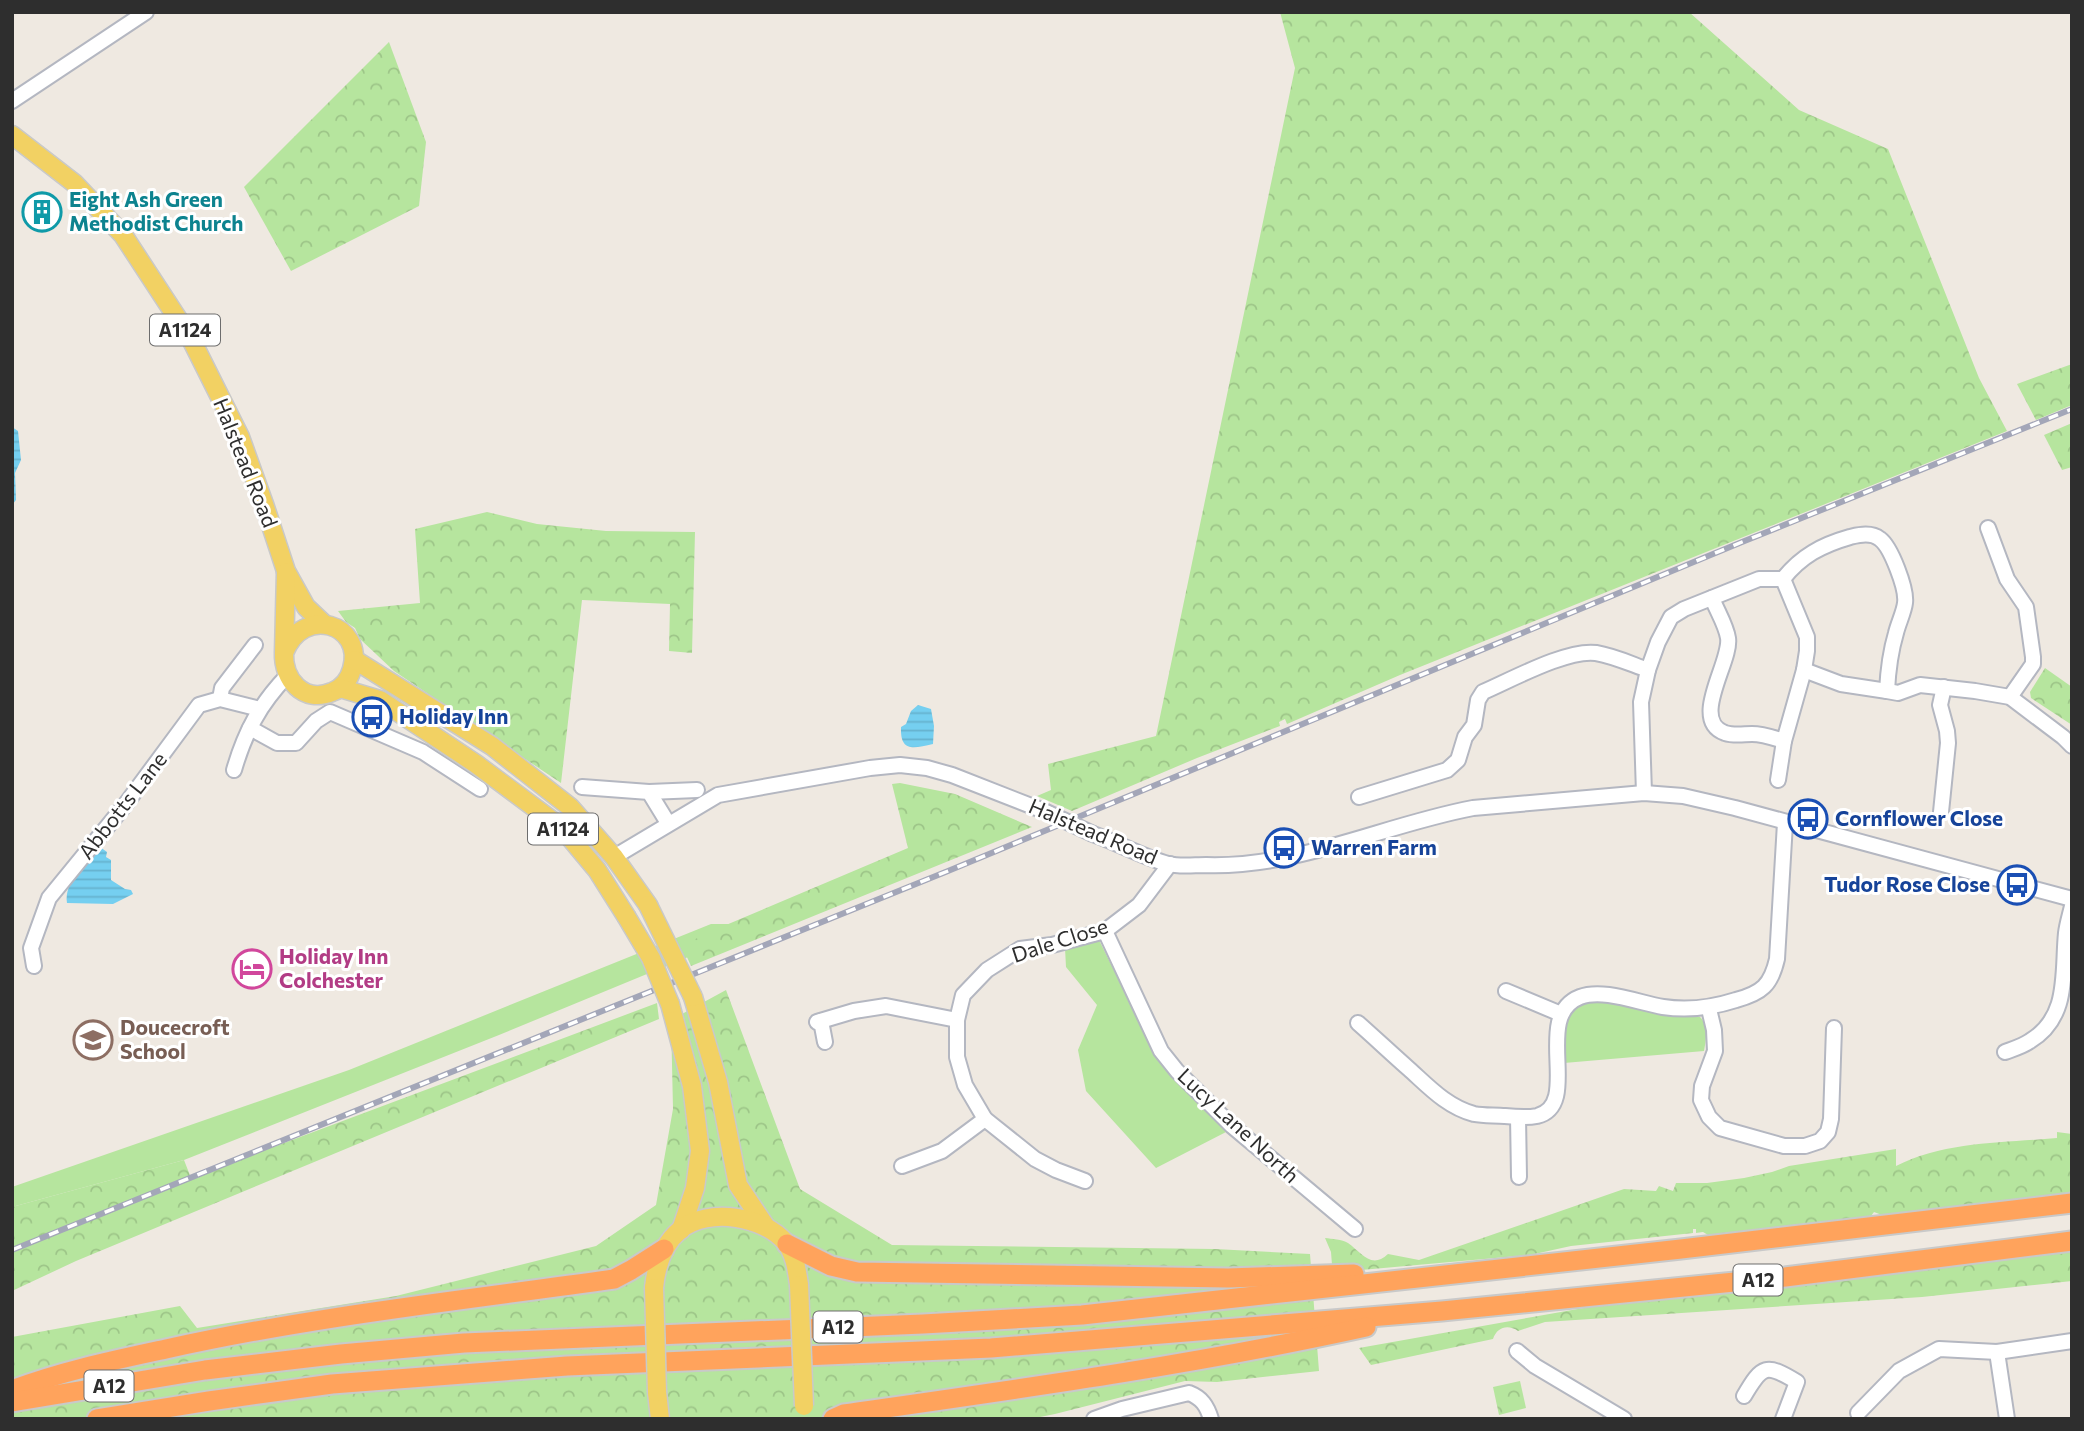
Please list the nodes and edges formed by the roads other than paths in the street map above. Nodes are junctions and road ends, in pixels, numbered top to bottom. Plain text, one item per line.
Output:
1 (146, 12) edge
2 (12, 101) edge
3 (12, 135) edge
4 (1988, 528) dead end
5 (286, 571) junction
6 (1783, 579) junction
7 (1712, 598) junction
8 (324, 624) junction
9 (255, 645) dead end
10 (284, 653) junction
11 (355, 660) junction
12 (1648, 670) junction
13 (1804, 670) junction
14 (288, 676) junction
15 (1944, 687) junction
16 (340, 688) junction
17 (1887, 691) junction
18 (2010, 697) junction
19 (220, 699) junction
20 (260, 709) junction
21 (250, 727) junction
22 (1784, 741) junction
23 (2072, 746) edge
24 (234, 770) dead end
25 (1778, 780) dead end
26 (582, 787) dead end
27 (480, 789) dead end
28 (697, 790) dead end
29 (649, 792) junction
30 (1644, 793) junction
31 (1359, 797) dead end
32 (1941, 812) dead end
33 (668, 823) junction
34 (1785, 823) junction
35 (614, 858) junction
36 (1170, 864) junction
37 (2072, 899) edge
38 (2072, 906) edge
39 (1105, 931) junction
40 (34, 966) dead end
41 (1506, 991) dead end
42 (1709, 1009) junction
43 (1561, 1014) junction
44 (957, 1020) junction
45 (1358, 1023) dead end
46 (1833, 1028) dead end
47 (825, 1042) dead end
48 (2005, 1052) dead end
49 (1518, 1117) junction
50 (985, 1119) junction
51 (902, 1166) dead end
52 (1519, 1177) dead end
53 (1085, 1181) dead end
54 (2072, 1203) edge
55 (766, 1227) junction
56 (1355, 1229) dead end
57 (681, 1230) junction
58 (2072, 1241) edge
59 (787, 1244) junction
60 (664, 1250) junction
61 (1470, 1273) junction
62 (1443, 1311) junction
63 (2072, 1341) edge
64 (1517, 1352) dead end
65 (1997, 1352) junction
66 (12, 1390) edge
67 (1744, 1395) dead end
68 (12, 1402) edge
69 (803, 1412) edge
70 (1858, 1413) dead end
71 (97, 1419) edge
72 (660, 1419) edge
73 (834, 1419) edge
74 (1094, 1419) edge
75 (1211, 1419) edge
76 (1624, 1419) edge
77 (1783, 1419) edge
78 (2007, 1419) edge

1 - 2 street
3 - 5 main road, Halstead Road / A1124
4 - 18 street
5 - 8 main road, Halstead Road / A1124
5 - 10 main road, Halstead Road / A1124
6 - 7 street
6 - 13 street
6 - 17 street
7 - 12 street
7 - 22 street
8 - 10 main road
8 - 11 main road
9 - 19 street
10 - 14 main road
11 - 16 main road
11 - 35 main road, A1124
12 - 30 street
12 - 31 street
13 - 17 street
13 - 22 street
14 - 16 main road
14 - 20 street
15 - 17 street
15 - 18 street
15 - 32 street
16 - 57 main road, A1124, bridge
18 - 23 street
19 - 20 street
19 - 40 street, Abbotts Lane
20 - 21 street
21 - 24 street
21 - 27 street
22 - 25 street
26 - 29 street
28 - 29 street
29 - 33 street
30 - 34 street, Halstead Road
30 - 36 street, Halstead Road
33 - 35 street, Halstead Road
33 - 36 street, Halstead Road, bridge
34 - 37 street, Halstead Road
34 - 42 street
35 - 55 main road, A1124, bridge
36 - 39 street, Dale Close
38 - 48 street
39 - 44 street, Dale Close
39 - 56 street, Lucy Lane North
41 - 43 street
42 - 43 street
42 - 46 street
43 - 49 street
44 - 47 street
44 - 50 street, Dale Close
45 - 49 street
49 - 52 street
50 - 51 street
50 - 53 street, Dale Close
54 - 61 highway, A12
55 - 57 main road
55 - 59 main road
57 - 60 main road
58 - 62 highway, A12
59 - 61 highway, A12
59 - 69 main road, bridge
60 - 66 highway, A12
60 - 72 main road, bridge
61 - 68 highway, A12
62 - 71 highway, A12
62 - 73 highway, A12
63 - 65 street
64 - 76 street
65 - 70 street
65 - 78 street
67 - 77 street
74 - 75 street

